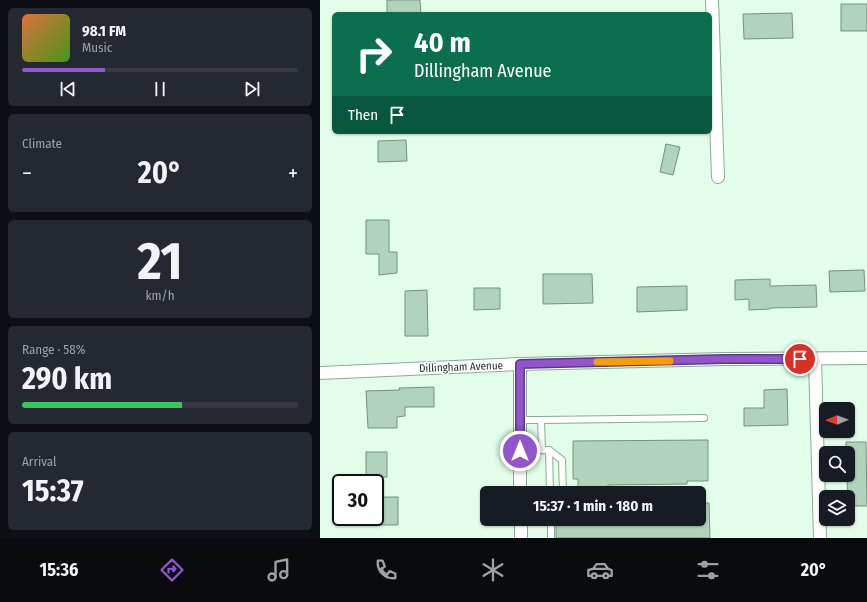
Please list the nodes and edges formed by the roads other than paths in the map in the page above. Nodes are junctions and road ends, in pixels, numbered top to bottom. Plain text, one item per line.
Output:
1 (712, 0) edge
2 (718, 177) dead end
3 (867, 358) edge
4 (816, 359) junction
5 (520, 364) junction
6 (320, 373) edge
7 (704, 418) dead end
8 (520, 420) junction
9 (541, 420) junction
10 (542, 450) junction
11 (549, 450) junction
12 (520, 451) junction
13 (520, 486) edge
14 (550, 486) edge
15 (563, 486) edge
16 (521, 526) edge
17 (551, 526) edge
18 (521, 538) edge
19 (551, 538) edge
20 (820, 538) edge

1 - 2 street
3 - 4 street, Dillingham Avenue
4 - 5 street, Dillingham Avenue
4 - 20 street
5 - 6 street, Dillingham Avenue
5 - 8 street
7 - 9 lane
8 - 9 lane
8 - 12 street
9 - 10 lane
10 - 11 lane
10 - 12 lane
11 - 14 lane
11 - 15 lane
12 - 13 street
16 - 18 street
17 - 19 lane

